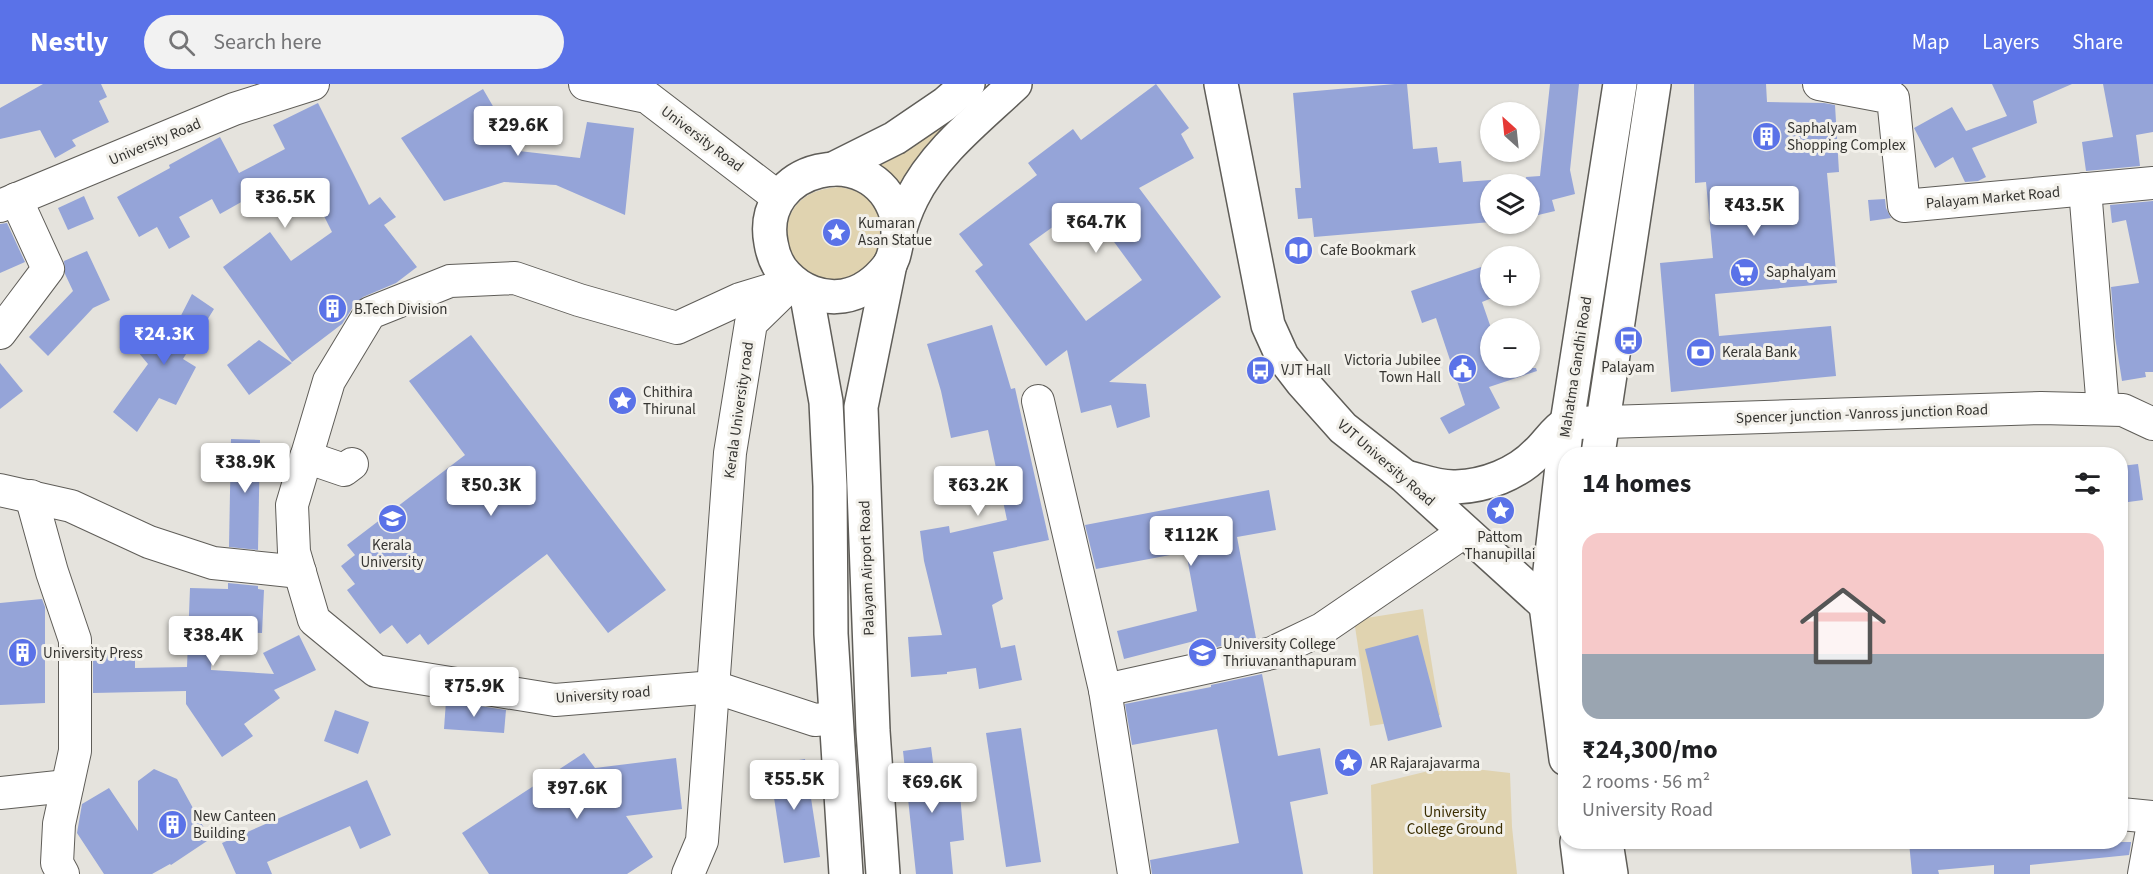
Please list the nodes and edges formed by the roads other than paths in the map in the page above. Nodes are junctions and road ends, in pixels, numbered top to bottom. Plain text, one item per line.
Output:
1 (313, 84) edge
2 (585, 84) edge
3 (969, 84) edge
4 (1015, 84) edge
5 (1221, 84) edge
6 (1620, 84) edge
7 (1654, 84) edge
8 (1819, 84) edge
9 (833, 169) junction
10 (2153, 183) edge
11 (2085, 189) junction
12 (779, 198) junction
13 (8, 203) edge
14 (894, 250) junction
15 (800, 287) junction
16 (0, 333) edge
17 (1038, 401) dead end
18 (2126, 408) edge
19 (1602, 422) junction
20 (1567, 423) junction
21 (2153, 424) edge
22 (1564, 447) edge
23 (1599, 447) edge
24 (306, 460) junction
25 (352, 464) dead end
26 (1404, 477) junction
27 (0, 490) edge
28 (31, 496) junction
29 (1558, 501) edge
30 (1464, 532) junction
31 (300, 572) junction
32 (1546, 605) junction
33 (714, 687) junction
34 (1105, 690) junction
35 (1558, 697) edge
36 (835, 718) junction
37 (68, 786) junction
38 (0, 793) edge
39 (2128, 815) edge
40 (2153, 817) edge
41 (2153, 824) edge
42 (1578, 849) edge
43 (1607, 849) edge
44 (63, 874) edge
45 (688, 874) edge
46 (846, 874) edge
47 (883, 874) edge
48 (1134, 874) edge
49 (1581, 874) edge
50 (1611, 874) edge
51 (2144, 874) edge

1 - 13 street, University Road
2 - 12 street, University Road
3 - 9 main road
4 - 14 main road
5 - 26 main road, VJT University Road
6 - 20 main road, Mahatma Gandhi Road
7 - 19 main road
8 - 11 street, Palayam Market Road
9 - 12 main road
9 - 14 main road
10 - 11 street, Palayam Market Road
11 - 18 street
12 - 15 main road
13 - 16 street
14 - 15 main road
14 - 47 main road, Palayam Airport Road
15 - 24 street
15 - 33 street, Kerala University road
15 - 36 main road
17 - 34 street
18 - 19 street, Spencer junction -Vanross junction Road
18 - 21 street, Spencer junction -Vanross junction Road
19 - 20 street, Spencer junction -Vanross junction Road
19 - 23 main road
20 - 22 main road, Mahatma Gandhi Road
20 - 26 main road
24 - 25 street
24 - 31 street, University road
26 - 30 main road, VJT University Road
27 - 28 street
28 - 31 street
28 - 37 street
29 - 32 main road, Mahatma Gandhi Road
30 - 32 main road, VJT University Road
30 - 34 street
31 - 33 street, University road
32 - 35 main road, Mahatma Gandhi Road
33 - 36 street
33 - 45 street, Kerala University road
34 - 48 street
36 - 46 main road
37 - 38 street
37 - 44 street
39 - 40 street
41 - 51 street
42 - 49 main road
43 - 50 main road

